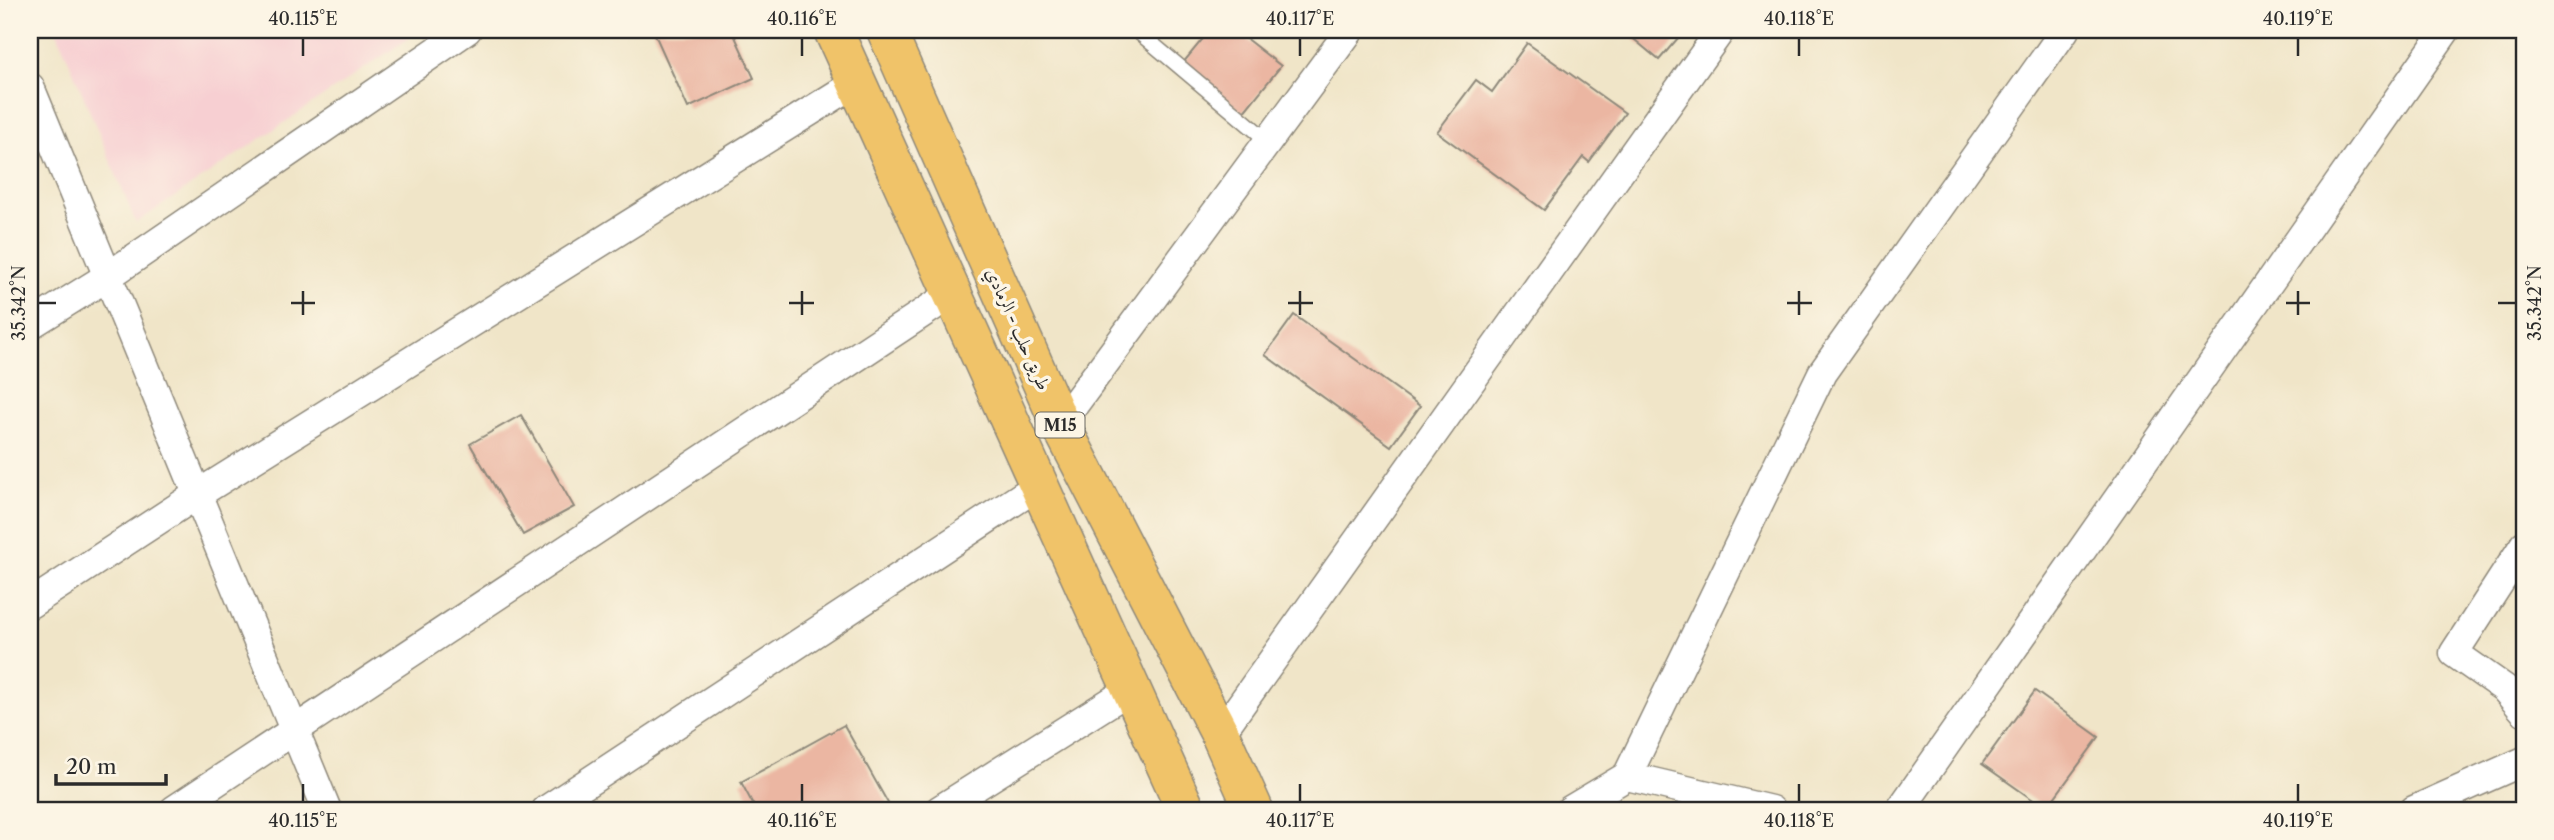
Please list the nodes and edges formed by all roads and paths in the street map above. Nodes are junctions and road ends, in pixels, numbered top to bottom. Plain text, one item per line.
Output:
1 (467, 30) edge
2 (833, 30) edge
3 (887, 30) edge
4 (1136, 30) edge
5 (1350, 30) edge
6 (1721, 30) edge
7 (2065, 30) edge
8 (2446, 30) edge
9 (857, 82) junction
10 (30, 87) edge
11 (1268, 141) junction
12 (107, 276) junction
13 (953, 293) junction
14 (30, 325) edge
15 (1060, 424) junction
16 (1039, 485) junction
17 (198, 494) junction
18 (2524, 545) edge
19 (30, 604) edge
20 (1131, 689) junction
21 (2524, 711) edge
22 (294, 731) junction
23 (1220, 734) junction
24 (2524, 761) edge
25 (1627, 776) junction
26 (174, 810) edge
27 (327, 810) edge
28 (546, 810) edge
29 (939, 810) edge
30 (1186, 810) edge
31 (1254, 810) edge
32 (1570, 810) edge
33 (1771, 810) edge
34 (1900, 810) edge
35 (2414, 810) edge

1 - 12 street
2 - 9 highway, M15
3 - 15 highway, طريق حلب - الرمادي / M15
4 - 11 lane
5 - 11 street
6 - 23 street
7 - 25 street
8 - 34 street
9 - 13 highway, M15
9 - 17 street
10 - 12 street
11 - 15 street
12 - 14 street
12 - 17 street
13 - 16 highway, M15
13 - 22 street
15 - 23 highway, طريق حلب - الرمادي / M15
16 - 20 highway, M15
16 - 28 street
17 - 19 street
17 - 22 street
18 - 21 street
20 - 29 street
20 - 30 highway, M15
22 - 26 street
22 - 27 street
23 - 31 highway, طريق حلب - الرمادي / M15
24 - 35 street
25 - 32 street
25 - 33 street

